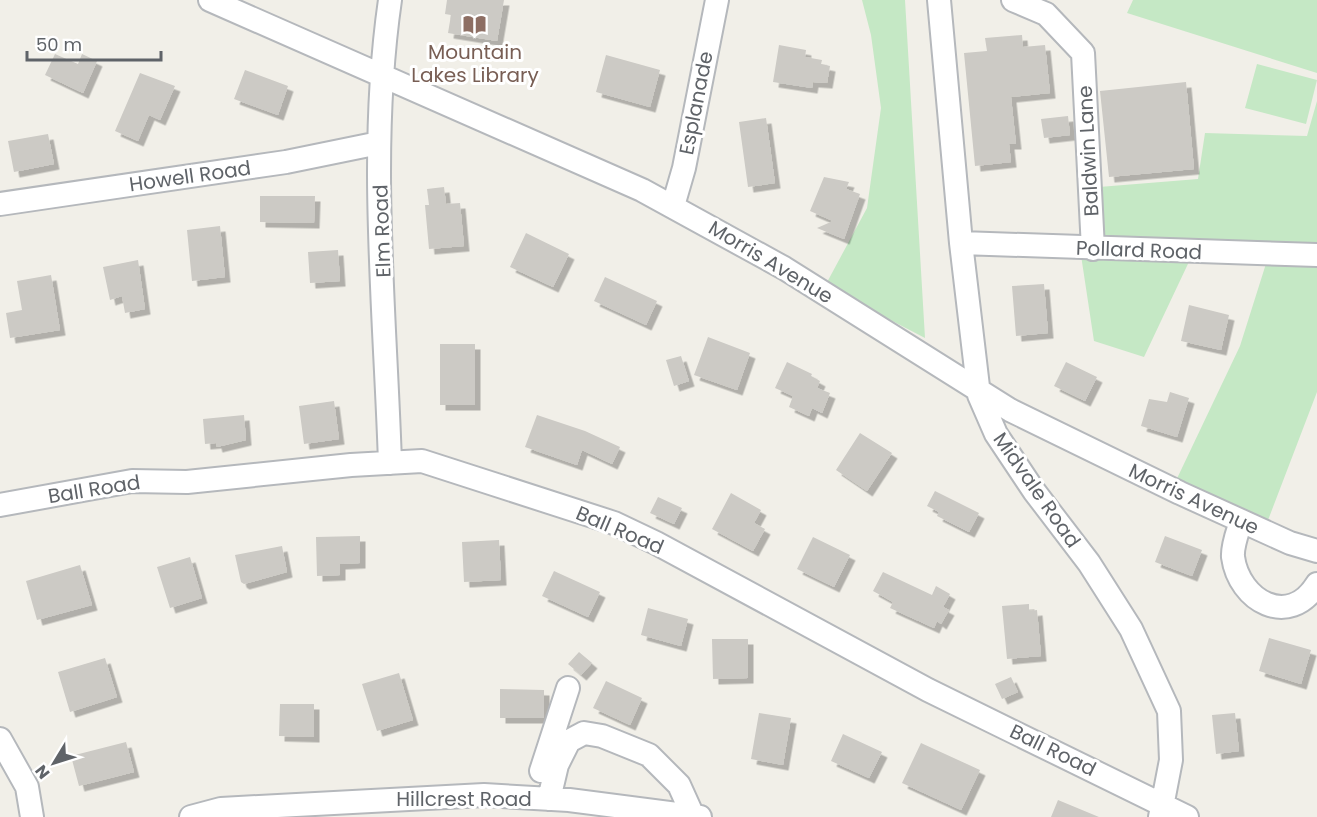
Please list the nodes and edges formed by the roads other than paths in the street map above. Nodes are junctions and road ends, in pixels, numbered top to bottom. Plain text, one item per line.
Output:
1 (210, 0) edge
2 (390, 0) edge
3 (717, 0) edge
4 (921, 0) edge
5 (939, 0) edge
6 (1014, 0) edge
7 (941, 32) junction
8 (382, 78) junction
9 (379, 143) junction
10 (0, 204) edge
11 (673, 206) junction
12 (962, 243) junction
13 (1094, 249) junction
14 (1317, 255) edge
15 (978, 391) junction
16 (390, 462) junction
17 (0, 505) edge
18 (1241, 521) junction
19 (1317, 551) edge
20 (1317, 584) edge
21 (568, 688) dead end
22 (0, 740) edge
23 (541, 798) junction
24 (1161, 811) edge
25 (693, 816) edge
26 (32, 817) edge
27 (191, 817) edge
28 (700, 817) edge
29 (1187, 817) edge

1 - 8 street, Morris Avenue
2 - 8 street, Elm Road
3 - 11 street, Esplanade
4 - 7 street
5 - 7 street, Midvale Road
6 - 13 street, Baldwin Lane
7 - 12 street, Midvale Road
8 - 9 street, Elm Road
8 - 11 street, Morris Avenue
9 - 10 street, Howell Road
9 - 16 street, Elm Road
11 - 15 street, Morris Avenue
12 - 13 street, Pollard Road
12 - 15 street, Midvale Road
13 - 14 street, Pollard Road
15 - 18 street, Morris Avenue
15 - 24 street, Midvale Road
16 - 17 street, Ball Road
16 - 24 street, Ball Road
18 - 19 street, Morris Avenue
18 - 20 street
21 - 23 street
22 - 26 street
23 - 25 street, Hillcrest Road
23 - 25 street
23 - 27 street, Hillcrest Road
24 - 29 street, Ball Road
25 - 28 street, Hillcrest Road

